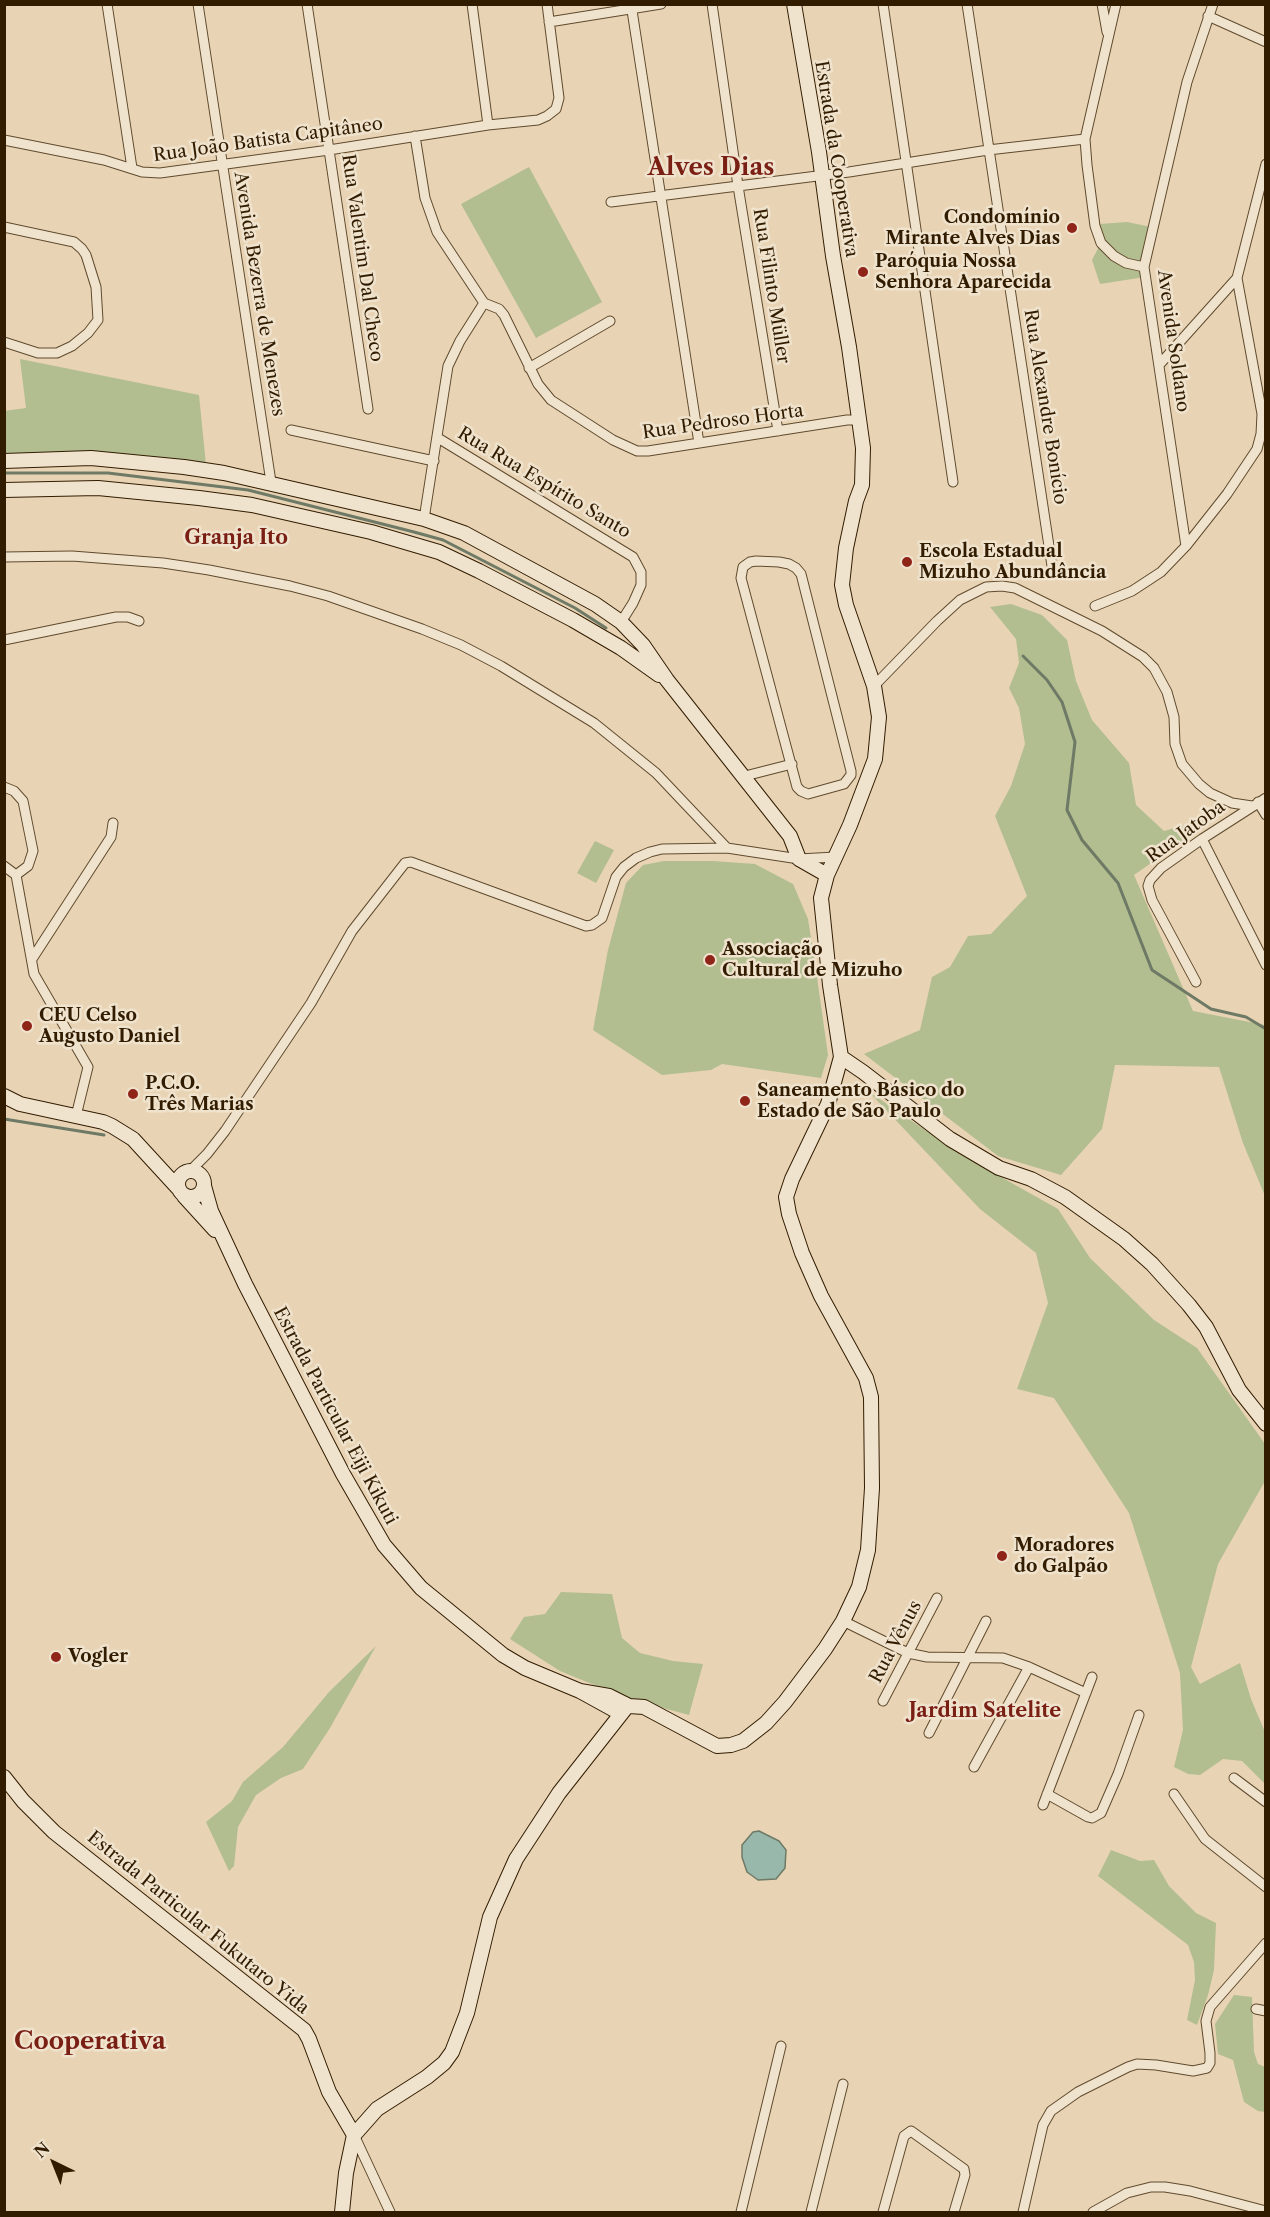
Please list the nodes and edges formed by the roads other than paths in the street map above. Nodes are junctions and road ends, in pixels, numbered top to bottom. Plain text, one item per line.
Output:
1 (107, 4) edge
2 (198, 4) edge
3 (307, 4) edge
4 (472, 4) edge
5 (547, 4) edge
6 (661, 4) edge
7 (712, 4) edge
8 (794, 4) edge
9 (883, 4) edge
10 (967, 4) edge
11 (1102, 4) edge
12 (1116, 4) edge
13 (1213, 4) edge
14 (631, 7) edge
15 (1208, 16) junction
16 (549, 22) junction
17 (1108, 37) junction
18 (1266, 42) edge
19 (488, 125) junction
20 (415, 136) junction
21 (1085, 139) junction
22 (4, 140) edge
23 (329, 150) junction
24 (988, 150) junction
25 (906, 162) junction
26 (222, 165) junction
27 (1266, 165) edge
28 (132, 168) junction
29 (822, 175) junction
30 (738, 186) junction
31 (660, 196) junction
32 (611, 202) dead end
33 (4, 227) edge
34 (1144, 267) junction
35 (1238, 278) junction
36 (484, 303) junction
37 (610, 321) dead end
38 (4, 342) edge
39 (1159, 365) junction
40 (529, 368) junction
41 (368, 410) dead end
42 (1264, 413) edge
43 (860, 420) junction
44 (291, 430) dead end
45 (778, 431) junction
46 (438, 438) junction
47 (699, 443) junction
48 (4, 460) edge
49 (434, 461) junction
50 (271, 482) junction
51 (953, 482) dead end
52 (4, 490) edge
53 (424, 519) junction
54 (1186, 546) junction
55 (4, 557) edge
56 (1053, 566) dead end
57 (1095, 606) dead end
58 (139, 621) dead end
59 (621, 622) junction
60 (603, 638) junction
61 (4, 640) edge
62 (667, 680) junction
63 (874, 686) junction
64 (792, 764) junction
65 (745, 776) junction
66 (4, 787) edge
67 (1259, 802) edge
68 (1266, 815) edge
69 (113, 823) dead end
70 (1202, 839) junction
71 (727, 848) junction
72 (835, 857) junction
73 (799, 859) junction
74 (4, 866) edge
75 (16, 875) junction
76 (826, 875) junction
77 (47, 933) junction
78 (28, 941) junction
79 (32, 959) junction
80 (1266, 965) edge
81 (1196, 982) dead end
82 (841, 1057) junction
83 (4, 1096) edge
84 (76, 1116) junction
85 (162, 1168) junction
86 (187, 1172) junction
87 (204, 1186) junction
88 (181, 1192) junction
89 (225, 1244) junction
90 (1266, 1424) edge
91 (937, 1598) dead end
92 (843, 1621) junction
93 (986, 1621) dead end
94 (908, 1653) junction
95 (968, 1658) junction
96 (1029, 1668) junction
97 (1092, 1677) dead end
98 (1086, 1693) junction
99 (883, 1701) dead end
100 (624, 1710) junction
101 (1139, 1715) dead end
102 (929, 1732) dead end
103 (974, 1767) dead end
104 (4, 1777) edge
105 (1234, 1778) dead end
106 (1047, 1794) junction
107 (1174, 1794) dead end
108 (1266, 1802) edge
109 (1042, 1805) dead end
110 (1266, 1887) edge
111 (1266, 1943) edge
112 (781, 2046) dead end
113 (843, 2084) dead end
114 (354, 2135) junction
115 (1025, 2208) edge
116 (1266, 2211) edge
117 (342, 2212) edge
118 (390, 2212) edge
119 (741, 2212) edge
120 (811, 2212) edge
121 (883, 2212) edge
122 (954, 2212) edge
123 (1093, 2212) edge

1 - 28 street
2 - 26 street, Avenida Bezerra de Menezes
3 - 23 street, Rua Valentim Dal Checo
4 - 19 street
5 - 16 street
6 - 14 street
7 - 30 street, Rua Filinto Müller
8 - 29 street, Estrada da Cooperativa
9 - 25 street
10 - 24 street, Rua Alexandre Bonício
11 - 17 street
12 - 17 street
13 - 15 street, Avenida Soldano
14 - 16 street
14 - 31 street
15 - 18 street
15 - 34 street, Avenida Soldano
16 - 19 street, Rua João Batista Capitâneo
17 - 21 street
19 - 20 street, Rua João Batista Capitâneo
20 - 23 street, Rua João Batista Capitâneo
20 - 36 street, Rua Pedroso Horta
21 - 24 street
21 - 34 street
22 - 28 street, Rua João Batista Capitâneo
23 - 26 street, Rua João Batista Capitâneo
23 - 41 street, Rua Valentim Dal Checo
24 - 25 street
24 - 56 street, Rua Alexandre Bonício
25 - 29 street
25 - 51 street
26 - 28 street, Rua João Batista Capitâneo
26 - 50 street, Avenida Bezerra de Menezes
27 - 35 street
29 - 30 street
29 - 43 street, Estrada da Cooperativa
30 - 31 street
30 - 45 street, Rua Filinto Müller
31 - 32 street
31 - 47 street
33 - 38 street
34 - 39 street, Avenida Soldano
35 - 39 street
35 - 42 street
36 - 40 street, Rua Pedroso Horta
36 - 46 street
37 - 40 street
39 - 54 street, Avenida Soldano
40 - 47 street, Rua Pedroso Horta
42 - 54 street
43 - 45 street, Rua Pedroso Horta
43 - 63 street, Estrada da Cooperativa
44 - 49 street
45 - 47 street, Rua Pedroso Horta
46 - 49 street
46 - 59 street, Rua Rua Espírito Santo
48 - 50 street
49 - 53 street
50 - 53 street
52 - 60 street
53 - 59 street
54 - 57 street
55 - 71 street
58 - 61 street
59 - 60 street
59 - 62 street
60 - 62 street
62 - 65 street
63 - 67 street
63 - 72 street, Estrada da Cooperativa
64 - 64 street
64 - 65 street
65 - 73 street
66 - 75 street
67 - 68 street
67 - 70 street, Rua Jatoba
69 - 77 street
70 - 80 street
70 - 81 street, Rua Jatoba
71 - 73 street
71 - 86 street
72 - 73 street
72 - 76 street, Estrada da Cooperativa
73 - 76 street
74 - 75 street
75 - 78 street
76 - 82 street, Estrada Particular Eiji Kikuti
77 - 78 street
77 - 79 street
78 - 79 street
79 - 84 street
82 - 90 street
82 - 92 street, Estrada Particular Eiji Kikuti
83 - 84 street, Estrada Particular Eiji Kikuti
84 - 85 street, Estrada Particular Eiji Kikuti
85 - 86 street
85 - 88 street, Estrada Particular Eiji Kikuti
86 - 87 street
86 - 88 street
87 - 88 street
87 - 89 street, Estrada Particular Eiji Kikuti
88 - 89 street, Estrada Particular Eiji Kikuti
89 - 100 street, Estrada Particular Eiji Kikuti
91 - 94 street, Rua Vênus
92 - 94 street
92 - 100 street, Estrada Particular Eiji Kikuti
93 - 95 street
94 - 95 street
94 - 99 street, Rua Vênus
95 - 96 street
95 - 102 street
96 - 98 street
96 - 103 street
97 - 98 street
98 - 106 street
100 - 114 street
101 - 106 street
104 - 114 street, Estrada Particular Fukutaro Yida
105 - 108 street
106 - 109 street
107 - 110 street
111 - 115 street
112 - 119 street
113 - 120 street
114 - 117 street
114 - 118 street, Estrada Particular Fukutaro Yida
116 - 123 street
121 - 122 street

